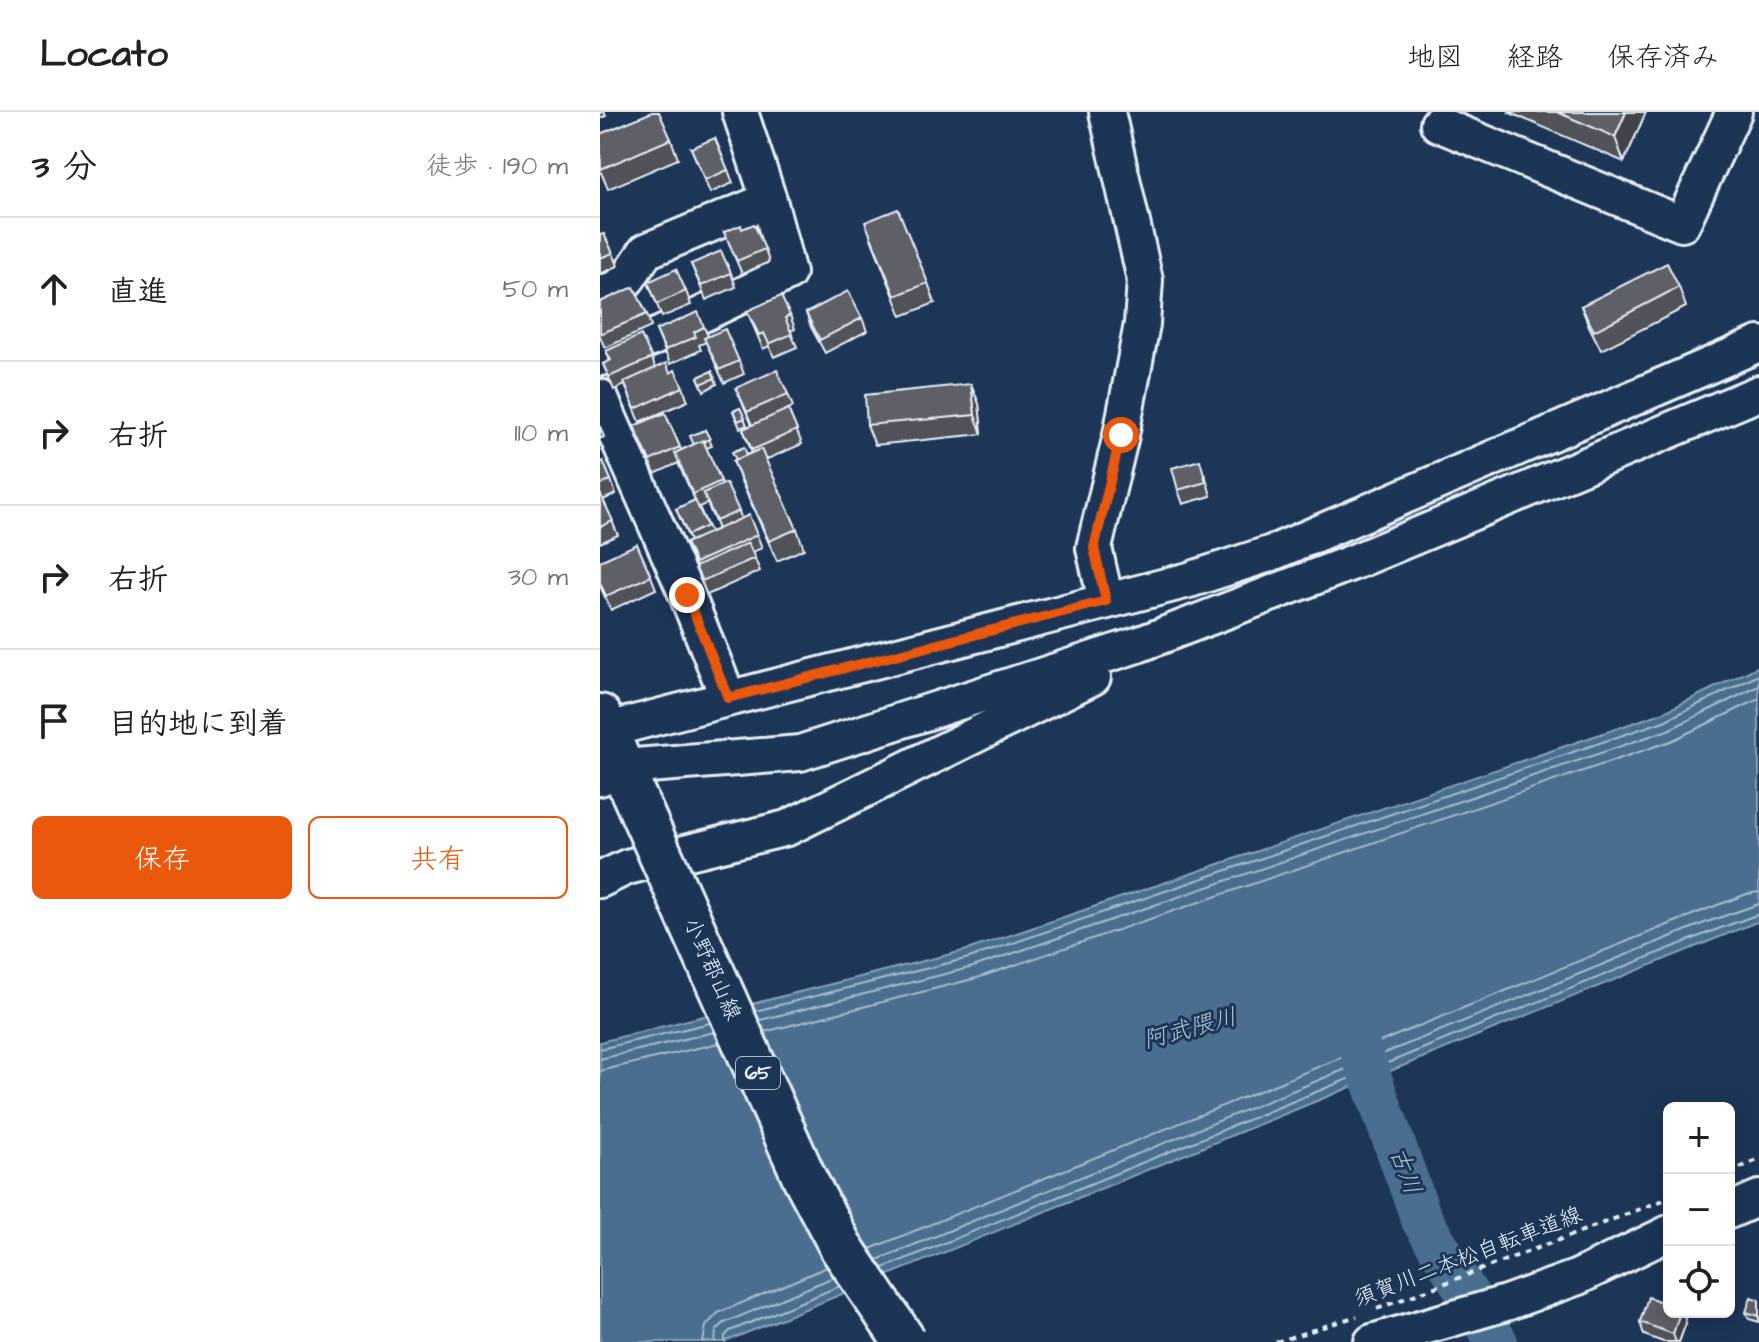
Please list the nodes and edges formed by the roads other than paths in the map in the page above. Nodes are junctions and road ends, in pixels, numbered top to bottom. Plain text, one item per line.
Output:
1 (740, 112) edge
2 (1107, 112) edge
3 (1734, 112) edge
4 (1438, 124) dead end
5 (769, 200) junction
6 (600, 294) edge
7 (1759, 344) edge
8 (600, 358) edge
9 (1759, 393) edge
10 (600, 397) edge
11 (1106, 601) junction
12 (1116, 652) junction
13 (728, 698) junction
14 (613, 757) edge
15 (600, 880) edge
16 (1759, 1198) edge
17 (1735, 1208) edge
18 (1663, 1236) edge
19 (1410, 1336) edge
20 (905, 1342) edge
21 (1372, 1342) edge

1 - 5 street
2 - 11 street
3 - 4 street
5 - 6 street
5 - 8 street
7 - 11 street
9 - 12 street
10 - 13 street
11 - 13 street
12 - 14 street
12 - 15 street
13 - 14 street
14 - 20 main road, 小野郡山線 / 65, bridge
16 - 17 street
18 - 19 street
19 - 21 street

